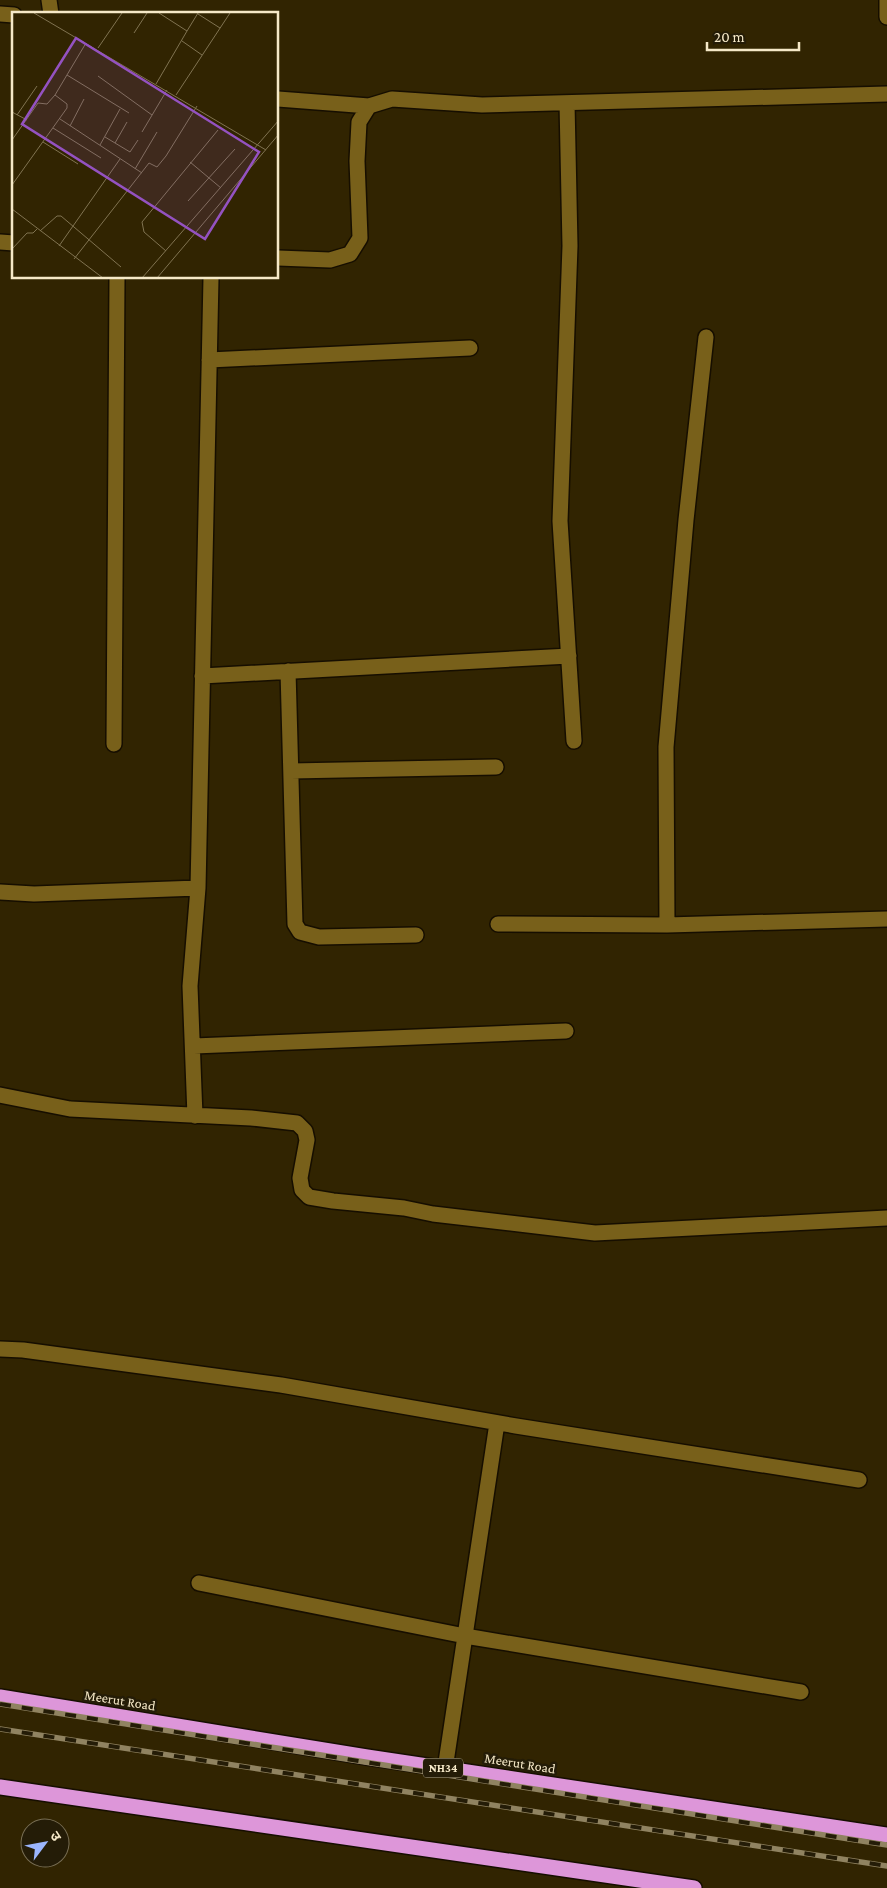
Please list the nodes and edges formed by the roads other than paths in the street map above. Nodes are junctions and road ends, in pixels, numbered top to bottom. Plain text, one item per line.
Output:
1 (887, 0) edge
2 (887, 17) edge
3 (887, 94) edge
4 (279, 99) edge
5 (567, 103) junction
6 (369, 106) junction
7 (279, 258) edge
8 (117, 279) edge
9 (211, 279) edge
10 (706, 337) dead end
11 (470, 348) dead end
12 (209, 360) junction
13 (569, 656) junction
14 (288, 671) junction
15 (202, 676) junction
16 (574, 740) dead end
17 (114, 744) dead end
18 (496, 767) dead end
19 (290, 771) junction
20 (198, 888) junction
21 (0, 892) edge
22 (887, 919) edge
23 (498, 924) dead end
24 (667, 925) junction
25 (416, 935) dead end
26 (566, 1031) dead end
27 (194, 1046) junction
28 (0, 1095) edge
29 (195, 1116) junction
30 (887, 1218) edge
31 (0, 1349) edge
32 (497, 1423) junction
33 (859, 1480) dead end
34 (199, 1583) dead end
35 (465, 1636) junction
36 (801, 1692) dead end
37 (0, 1697) edge
38 (445, 1769) junction
39 (0, 1786) edge
40 (887, 1835) edge
41 (694, 1888) edge

1 - 2 street
3 - 5 street
4 - 6 street
5 - 6 street
5 - 13 street
6 - 7 street
8 - 17 street
9 - 12 street
10 - 24 street
11 - 12 street
12 - 15 street
13 - 14 street
13 - 16 street
14 - 15 street
14 - 19 street
15 - 20 street
18 - 19 street
19 - 25 street
20 - 21 street
20 - 27 street
22 - 24 street
23 - 24 street
26 - 27 street
27 - 29 street
28 - 29 street
29 - 30 street
31 - 32 street
32 - 33 street
32 - 35 street
34 - 35 street
35 - 36 street
35 - 38 street
37 - 38 highway, Meerut Road / NH34
38 - 40 highway, Meerut Road / NH34
39 - 41 highway

